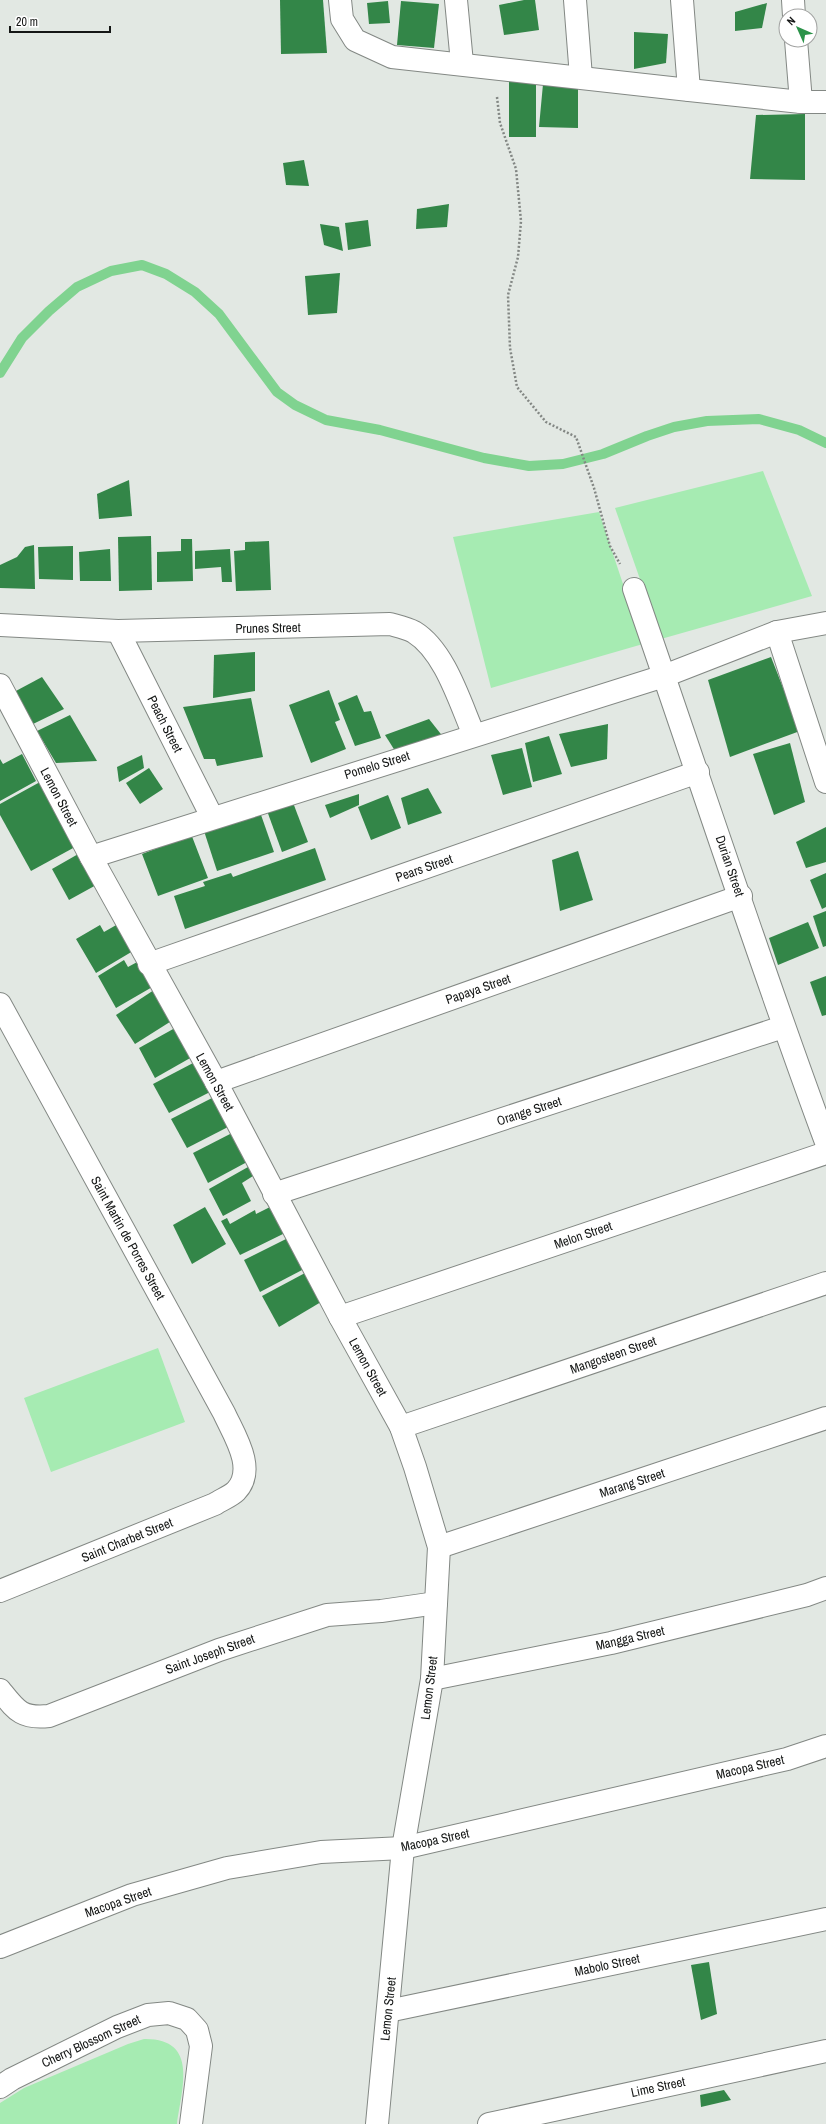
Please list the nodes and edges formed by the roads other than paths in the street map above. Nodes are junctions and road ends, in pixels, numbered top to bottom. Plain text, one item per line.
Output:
1 (340, 0) edge
2 (456, 0) edge
3 (575, 0) edge
4 (682, 0) edge
5 (797, 48) edge
6 (462, 63) junction
7 (581, 77) junction
8 (689, 90) junction
9 (801, 102) junction
10 (826, 102) edge
11 (634, 589) road end
12 (826, 623) edge
13 (0, 625) edge
14 (118, 631) junction
15 (777, 632) junction
16 (664, 676) junction
17 (0, 685) edge
18 (474, 735) junction
19 (698, 772) junction
20 (825, 778) edge
21 (212, 817) junction
22 (91, 857) junction
23 (741, 896) junction
24 (149, 964) junction
25 (0, 1004) edge
26 (783, 1027) junction
27 (216, 1082) junction
28 (826, 1142) edge
29 (826, 1153) edge
30 (274, 1194) junction
31 (826, 1283) edge
32 (340, 1317) junction
33 (826, 1418) edge
34 (401, 1427) junction
35 (245, 1476) joint
36 (439, 1547) junction
37 (826, 1588) edge
38 (0, 1591) edge
39 (436, 1603) junction
40 (432, 1679) junction
41 (0, 1690) edge
42 (826, 1746) edge
43 (404, 1848) junction
44 (826, 1919) edge
45 (0, 1946) edge
46 (388, 2011) junction
47 (826, 2051) edge
48 (0, 2087) edge
49 (191, 2124) edge
50 (377, 2124) edge
51 (489, 2124) edge

1 - 6 street
2 - 6 street
3 - 7 street
4 - 8 street
5 - 9 street
6 - 7 street
7 - 8 street
8 - 9 street
9 - 10 street
11 - 16 street, Durian Street
12 - 15 street, Pomelo Street
13 - 14 street, Prunes Street
14 - 18 street, Prunes Street
14 - 21 street, Peach Street
15 - 16 street, Pomelo Street
15 - 20 street
16 - 18 street, Pomelo Street
16 - 19 street, Durian Street
17 - 22 street, Lemon Street
18 - 21 street, Pomelo Street
19 - 23 street, Durian Street
19 - 24 street, Pears Street
21 - 22 street, Pomelo Street
22 - 24 street, Lemon Street
23 - 26 street, Durian Street
23 - 27 street, Papaya Street
24 - 27 street, Lemon Street
25 - 35 street, Saint Martin de Porres Street
26 - 28 street, Durian Street
26 - 30 street, Orange Street
27 - 30 street, Lemon Street
29 - 32 street, Melon Street
30 - 32 street, Lemon Street
31 - 34 street, Mangosteen Street
32 - 34 street, Lemon Street
33 - 36 street, Marang Street
34 - 36 street, Lemon Street
35 - 38 street, Saint Charbet Street
36 - 39 street, Lemon Street
37 - 40 street, Mangga Street
39 - 40 street, Lemon Street
39 - 41 street, Saint Joseph Street
40 - 43 street, Lemon Street
42 - 43 street, Macopa Street
43 - 45 street, Macopa Street
43 - 46 street, Lemon Street
44 - 46 street, Mabolo Street
46 - 50 street, Lemon Street
47 - 51 street, Lime Street
48 - 49 street, Cherry Blossom Street

